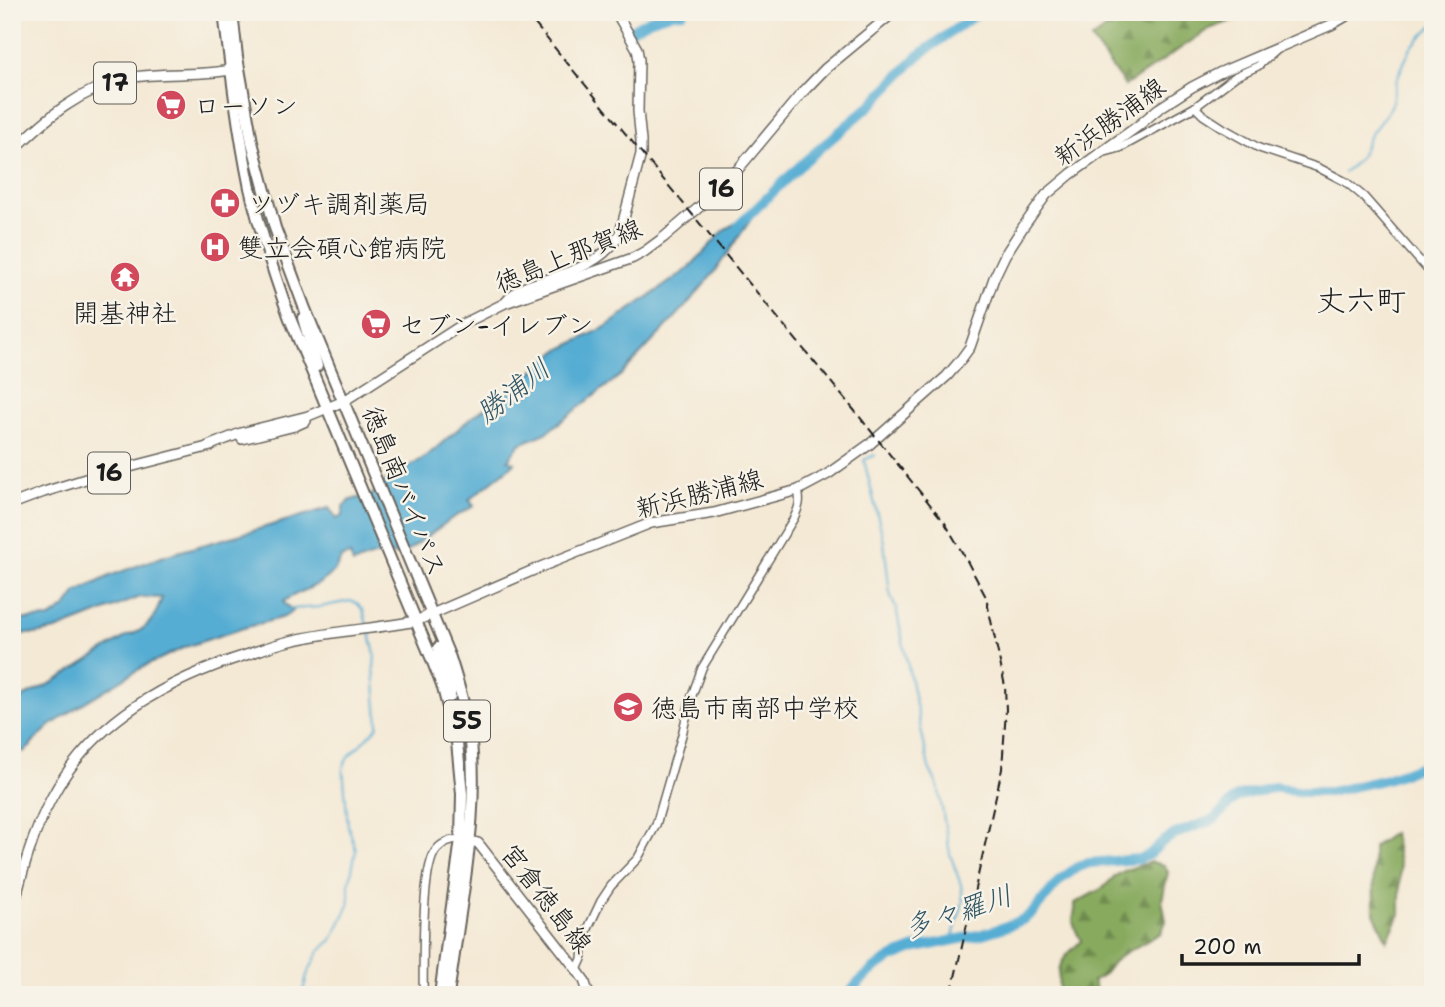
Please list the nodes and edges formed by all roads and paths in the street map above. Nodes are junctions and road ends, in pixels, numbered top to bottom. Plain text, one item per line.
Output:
1 (224, 12) edge
2 (232, 12) edge
3 (616, 12) edge
4 (894, 12) edge
5 (1353, 12) edge
6 (1278, 48) junction
7 (235, 69) junction
8 (1195, 107) junction
9 (12, 152) edge
10 (1098, 154) junction
11 (250, 158) junction
12 (1433, 276) edge
13 (505, 303) junction
14 (337, 409) junction
15 (798, 490) junction
16 (12, 504) edge
17 (430, 611) junction
18 (415, 617) junction
19 (450, 713) junction
20 (466, 839) junction
21 (12, 913) edge
22 (577, 970) junction
23 (423, 995) edge
24 (440, 995) edge
25 (448, 995) edge
26 (589, 995) edge

1 - 7 highway, 徳島南バイパス / 55
2 - 7 highway, 徳島南バイパス / 55
3 - 13 main road
4 - 13 main road, 徳島上那賀線 / 16
5 - 6 main road, 新浜勝浦線
6 - 8 street
6 - 10 main road, 新浜勝浦線
7 - 9 main road, 17
7 - 11 highway, 徳島南バイパス / 55
8 - 10 street
8 - 12 street
10 - 15 main road, 新浜勝浦線
11 - 14 highway, 徳島南バイパス / 55
11 - 14 highway, 徳島南バイパス / 55
13 - 14 main road, 徳島上那賀線 / 16
14 - 16 main road, 徳島上那賀線 / 16
14 - 17 highway, 徳島南バイパス / 55
14 - 18 highway, 徳島南バイパス / 55
15 - 17 main road, 新浜勝浦線
15 - 22 street
17 - 18 main road, 新浜勝浦線
17 - 19 highway
17 - 20 highway, 徳島南バイパス / 55
18 - 19 highway, 徳島南バイパス / 55
18 - 21 main road, 新浜勝浦線
19 - 20 highway, 徳島南バイパス / 55
20 - 22 main road, 宮倉徳島線
20 - 23 street
20 - 24 highway, 徳島南バイパス / 55
20 - 25 highway, 徳島南バイパス / 55
22 - 26 main road, 宮倉徳島線

